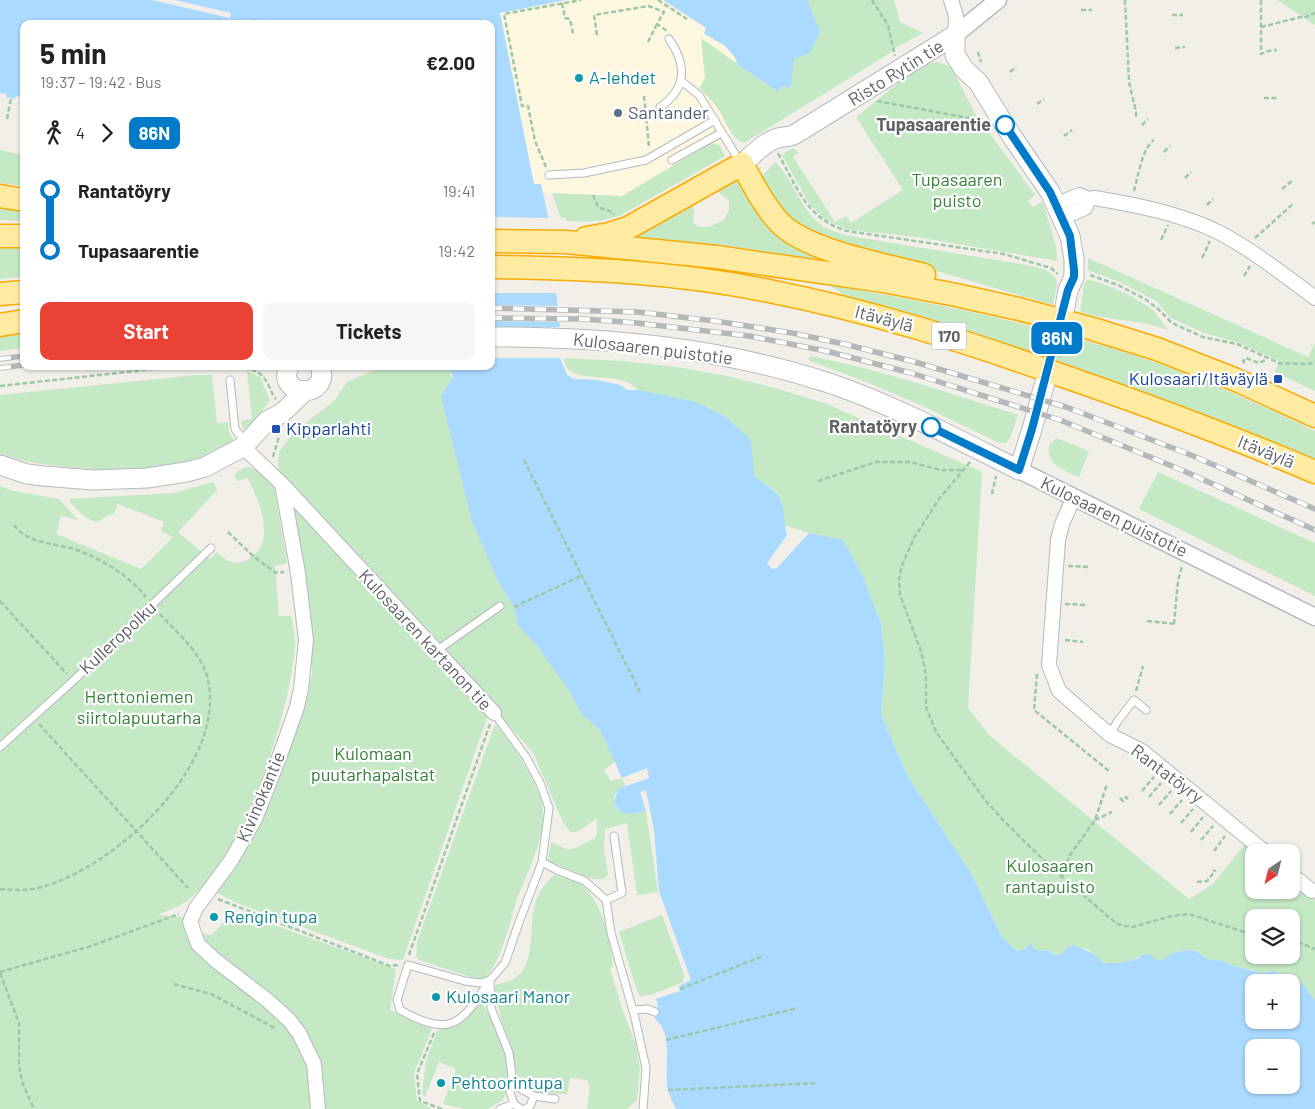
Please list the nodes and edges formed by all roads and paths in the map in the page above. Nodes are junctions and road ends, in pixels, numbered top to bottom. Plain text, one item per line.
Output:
1 (581, 0) edge
2 (658, 0) edge
3 (872, 0) edge
4 (951, 0) edge
5 (998, 0) edge
6 (1125, 0) edge
7 (1261, 0) edge
8 (562, 3) junction
9 (1081, 10) dead end
10 (1092, 10) dead end
11 (1315, 13) edge
12 (1172, 15) dead end
13 (1183, 15) dead end
14 (256, 17) dead end
15 (687, 19) dead end
16 (256, 20) edge
17 (657, 24) junction
18 (1261, 27) junction
19 (572, 34) dead end
20 (597, 35) dead end
21 (955, 35) junction
22 (669, 38) joint
23 (648, 42) dead end
24 (1184, 47) dead end
25 (1174, 48) dead end
26 (1277, 50) dead end
27 (895, 56) dead end
28 (1016, 67) dead end
29 (1010, 72) dead end
30 (681, 81) junction
31 (865, 92) junction
32 (644, 96) dead end
33 (11, 98) dead end
34 (1264, 98) dead end
35 (1279, 98) dead end
36 (1044, 99) dead end
37 (1037, 104) dead end
38 (660, 107) dead end
39 (1136, 118) dead end
40 (7, 119) dead end
41 (971, 119) junction
42 (1148, 119) dead end
43 (715, 120) junction
44 (986, 122) dead end
45 (1142, 126) dead end
46 (970, 127) dead end
47 (1072, 130) dead end
48 (721, 133) junction
49 (1064, 136) dead end
50 (1154, 140) dead end
51 (1170, 146) dead end
52 (1164, 152) dead end
53 (780, 156) dead end
54 (651, 158) junction
55 (672, 160) dead end
56 (742, 164) junction
57 (1191, 172) dead end
58 (550, 175) joint
59 (1185, 178) dead end
60 (1292, 181) dead end
61 (1282, 189) dead end
62 (1133, 194) dead end
63 (592, 195) dead end
64 (0, 196) edge
65 (20, 199) edge
66 (1213, 199) dead end
67 (1294, 203) dead end
68 (1207, 204) dead end
69 (1061, 217) junction
70 (618, 220) dead end
71 (1168, 225) dead end
72 (0, 236) edge
73 (20, 236) edge
74 (1161, 240) dead end
75 (495, 241) edge
76 (1210, 241) dead end
77 (1252, 241) dead end
78 (566, 242) junction
79 (1202, 258) dead end
80 (1250, 265) dead end
81 (495, 267) edge
82 (1051, 268) dead end
83 (1084, 272) dead end
84 (1244, 276) dead end
85 (20, 292) edge
86 (0, 294) edge
87 (1067, 298) tunnel mouth
88 (1315, 298) edge
89 (1019, 309) junction
90 (20, 322) edge
91 (0, 325) edge
92 (498, 337) edge
93 (1267, 359) junction
94 (1315, 363) edge
95 (1251, 366) dead end
96 (145, 370) edge
97 (256, 370) edge
98 (323, 370) edge
99 (230, 380) dead end
100 (294, 381) edge
101 (1045, 382) tunnel mouth
102 (0, 386) edge
103 (282, 404) junction
104 (1315, 416) edge
105 (273, 427) junction
106 (245, 446) junction
107 (524, 460) dead end
108 (971, 461) dead end
109 (0, 465) edge
110 (962, 470) junction
111 (1019, 470) junction
112 (1315, 472) edge
113 (996, 474) dead end
114 (278, 481) junction
115 (818, 481) dead end
116 (992, 494) dead end
117 (1074, 497) junction
118 (14, 525) dead end
119 (228, 532) dead end
120 (211, 548) dead end
121 (1182, 565) dead end
122 (1064, 566) dead end
123 (1089, 567) dead end
124 (298, 570) junction
125 (583, 575) junction
126 (0, 601) edge
127 (1061, 603) dead end
128 (153, 605) junction
129 (1086, 605) dead end
130 (500, 606) dead end
131 (514, 607) dead end
132 (1315, 617) edge
133 (1147, 621) dead end
134 (1058, 639) dead end
135 (1083, 642) dead end
136 (435, 651) junction
137 (1143, 666) dead end
138 (73, 681) junction
139 (640, 692) dead end
140 (1134, 700) junction
141 (1146, 710) dead end
142 (494, 713) junction
143 (33, 717) junction
144 (1110, 735) junction
145 (0, 746) edge
146 (1156, 774) dead end
147 (1163, 780) dead end
148 (1107, 784) dead end
149 (1173, 788) dead end
150 (1142, 791) dead end
151 (1149, 797) dead end
152 (1184, 797) dead end
153 (1120, 798) dead end
154 (1128, 799) dead end
155 (1159, 805) dead end
156 (1195, 806) dead end
157 (1112, 812) dead end
158 (1170, 814) dead end
159 (1205, 814) dead end
160 (1095, 820) junction
161 (1181, 823) dead end
162 (1215, 823) dead end
163 (137, 831) junction
164 (1191, 832) dead end
165 (1228, 833) dead end
166 (614, 836) dead end
167 (1201, 840) dead end
168 (1255, 844) edge
169 (1214, 851) dead end
170 (542, 862) junction
171 (1213, 870) dead end
172 (1062, 877) junction
173 (1300, 881) edge
174 (1197, 882) dead end
175 (188, 888) dead end
176 (0, 890) edge
177 (1312, 891) dead end
178 (206, 894) junction
179 (606, 900) junction
180 (196, 908) junction
181 (1245, 932) edge
182 (1300, 943) edge
183 (1315, 949) edge
184 (763, 956) dead end
185 (408, 965) junction
186 (0, 973) edge
187 (490, 980) junction
188 (174, 984) dead end
189 (680, 989) dead end
190 (798, 1008) dead end
191 (633, 1010) junction
192 (655, 1012) dead end
193 (437, 1025) junction
194 (301, 1037) junction
195 (666, 1040) dead end
196 (512, 1076) junction
197 (818, 1082) dead end
198 (668, 1090) dead end
199 (534, 1096) junction
200 (555, 1099) dead end
201 (514, 1104) junction
202 (34, 1109) edge
203 (318, 1109) edge
204 (442, 1109) edge
205 (500, 1109) edge
206 (523, 1109) edge
207 (643, 1109) edge

1 - 8 path
2 - 15 path
3 - 27 path
4 - 21 street
5 - 21 street, Risto Rytin tie
6 - 39 path
7 - 18 path
8 - 19 path
8 - 58 path
9 - 10 path
11 - 18 path
12 - 13 path
14 - 16 path
17 - 20 path
17 - 22 path
17 - 23 path
18 - 26 path
21 - 31 main road, Risto Rytin tie
21 - 69 main road
22 - 30 lane
24 - 25 path
28 - 29 path
30 - 38 lane
30 - 43 lane
31 - 41 path
31 - 56 main road, Risto Rytin tie
32 - 54 path
33 - 40 path
34 - 35 path
36 - 37 path
41 - 44 path
41 - 46 path
42 - 45 path
43 - 48 lane
43 - 54 lane
47 - 49 path
48 - 55 lane
48 - 56 lane
50 - 62 path
51 - 52 path
53 - 82 path
54 - 58 lane
56 - 78 highway
56 - 89 highway
57 - 59 path
60 - 61 path
63 - 70 path
64 - 65 highway
66 - 68 path
67 - 77 path
69 - 87 main road
69 - 88 street
71 - 74 path
72 - 73 highway
75 - 78 highway, Itäväylä / 170
76 - 79 path
78 - 89 highway, Itäväylä / 170
80 - 84 path
81 - 112 highway, Itäväylä / 170
83 - 93 path
85 - 86 highway
89 - 104 highway, Itäväylä / 170
90 - 91 highway
92 - 111 main road, Kulosaaren puistotie
93 - 94 path
93 - 95 path
96 - 102 path
97 - 103 path
98 - 100 main road
99 - 106 lane
100 - 103 main road
101 - 111 main road
103 - 105 main road
105 - 106 main road
105 - 114 path
106 - 109 main road
106 - 114 street, Kulosaaren kartanon tie
107 - 125 path
108 - 110 path
110 - 115 path
110 - 172 path
111 - 117 street, Kulosaaren puistotie
113 - 116 path
114 - 124 street, Kivinokantie
114 - 136 street, Kulosaaren kartanon tie
117 - 132 street, Kulosaaren puistotie
117 - 144 street, Rantatöyry
118 - 128 path
119 - 124 path
120 - 128 lane, Kulleropolku
121 - 133 path
122 - 123 path
124 - 178 street, Kivinokantie
125 - 131 path
125 - 139 path
126 - 138 path
127 - 129 path
128 - 138 lane, Kulleropolku
128 - 163 path
130 - 136 lane
134 - 135 path
136 - 142 street, Kulosaaren kartanon tie
137 - 140 path
138 - 143 lane, Kulleropolku
140 - 141 lane
140 - 144 lane
142 - 170 lane, Kulosaaren kartanon tie
142 - 185 path
143 - 145 lane, Kulleropolku
143 - 163 path
144 - 168 street, Rantatöyry
146 - 150 path
147 - 151 path
148 - 160 path
149 - 155 path
152 - 158 path
153 - 154 path
156 - 161 path
157 - 160 path
159 - 164 path
160 - 172 path
162 - 167 path
163 - 175 path
163 - 176 path
165 - 169 path
166 - 179 lane
170 - 179 lane
170 - 187 lane, Kulosaaren kartanon tie
171 - 174 path
172 - 181 path
173 - 177 street
178 - 180 street, Kivinokantie
178 - 185 path
179 - 191 lane
180 - 186 path
180 - 194 street, Kivinokantie
182 - 183 path
184 - 189 path
185 - 187 lane
185 - 193 lane
186 - 202 path
187 - 193 lane, Kulosaaren kartanon tie
187 - 196 lane
188 - 194 path
190 - 195 path
191 - 192 lane
191 - 207 lane
193 - 204 path
194 - 203 street, Kivinokantie
196 - 199 lane
196 - 201 lane
197 - 198 path
199 - 200 lane
199 - 206 lane
201 - 205 lane
201 - 206 lane

